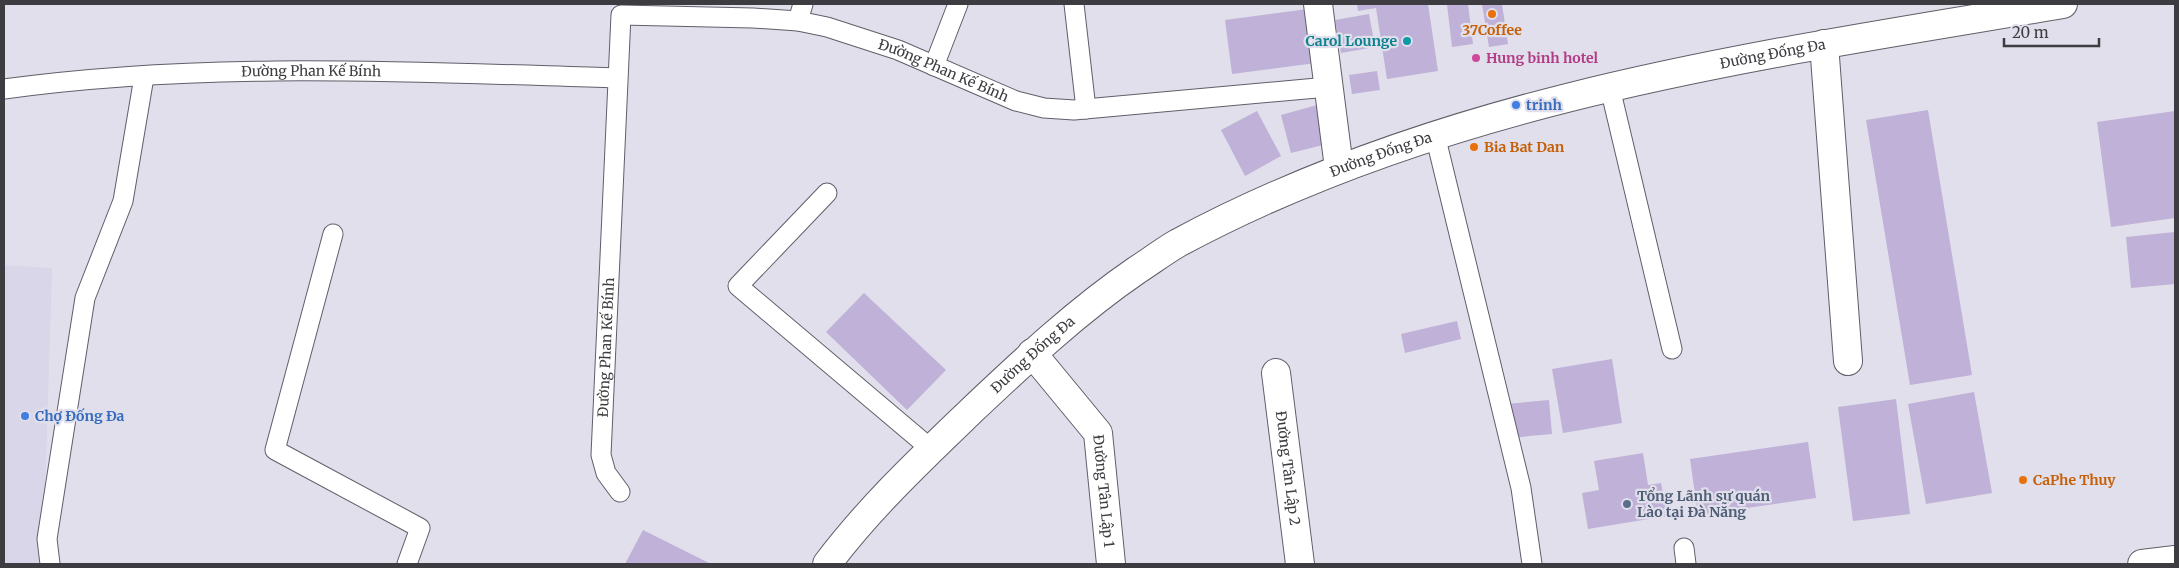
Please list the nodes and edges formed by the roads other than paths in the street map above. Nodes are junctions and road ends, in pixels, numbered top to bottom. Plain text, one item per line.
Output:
1 (958, 4) edge
2 (1074, 4) edge
3 (1318, 4) edge
4 (2063, 4) edge
5 (2029, 7) edge
6 (801, 12) edge
7 (1824, 44) junction
8 (934, 66) junction
9 (144, 77) junction
10 (617, 78) junction
11 (1328, 87) junction
12 (1610, 88) junction
13 (4, 89) edge
14 (1086, 109) junction
15 (1435, 134) junction
16 (1339, 168) junction
17 (827, 193) dead end
18 (333, 234) dead end
19 (1672, 350) dead end
20 (1032, 353) junction
21 (1848, 361) dead end
22 (1276, 373) dead end
23 (931, 449) junction
24 (620, 492) dead end
25 (2175, 560) edge
26 (50, 564) edge
27 (407, 564) edge
28 (827, 564) edge
29 (1111, 564) edge
30 (1300, 564) edge
31 (1532, 564) edge
32 (2142, 564) edge

1 - 8 lane
2 - 14 lane
3 - 11 main road
4 - 5 main road, Đường Đống Đa
5 - 7 main road, Đường Đống Đa
6 - 8 lane, Đường Phan Kế Bính
6 - 10 lane, Đường Phan Kế Bính
7 - 12 main road, Đường Đống Đa
7 - 21 main road
8 - 14 lane, Đường Phan Kế Bính
9 - 10 lane, Đường Phan Kế Bính
9 - 13 lane, Đường Phan Kế Bính
9 - 26 lane
10 - 24 lane, Đường Phan Kế Bính
11 - 14 lane, Đường Phan Kế Bính
11 - 16 main road
12 - 15 main road, Đường Đống Đa
12 - 19 lane
15 - 16 main road, Đường Đống Đa
15 - 31 lane
16 - 20 main road, Đường Đống Đa
17 - 23 lane
18 - 27 lane
20 - 23 main road, Đường Đống Đa
20 - 29 main road, Đường Tân Lập 1
22 - 30 main road, Đường Tân Lập 2
23 - 28 main road, Đường Đống Đa
25 - 32 main road

